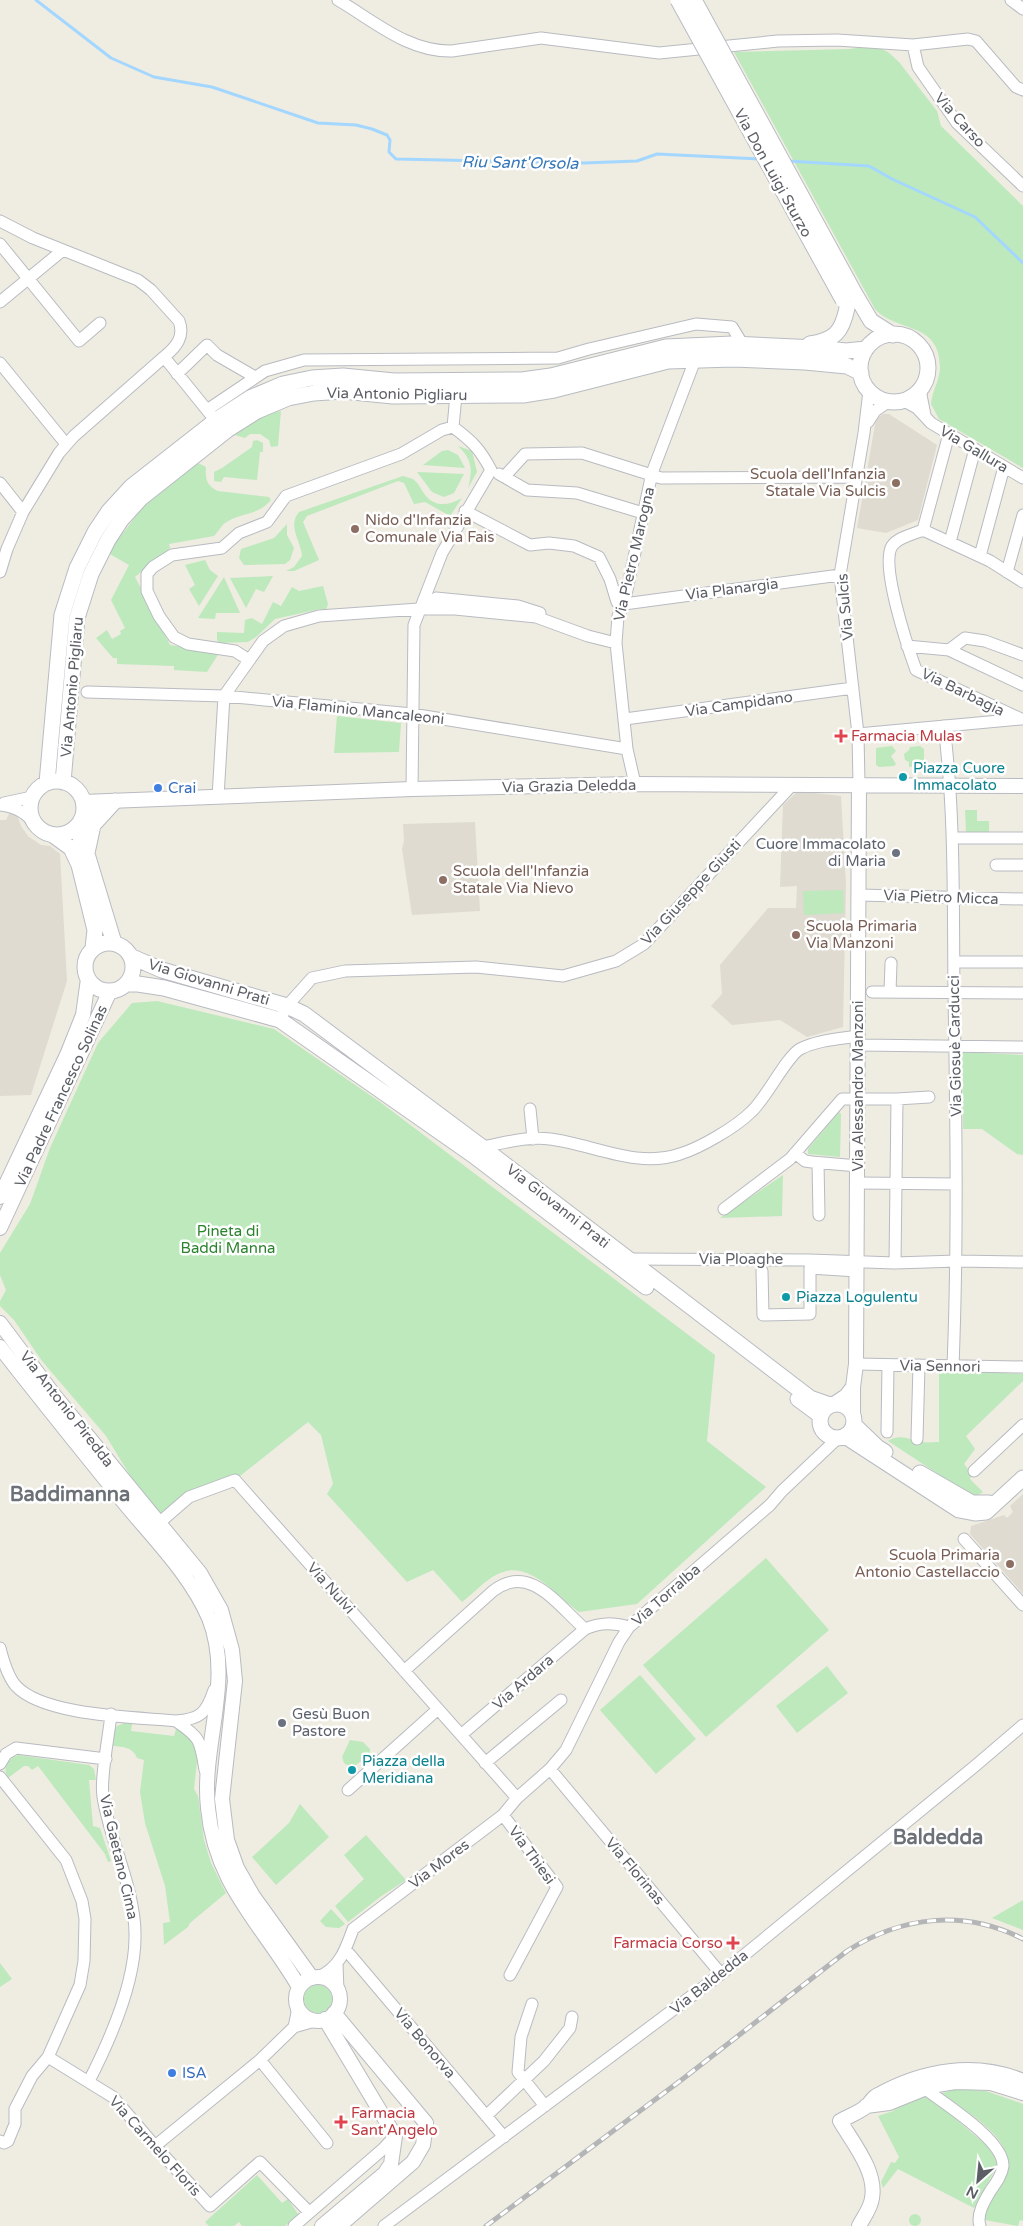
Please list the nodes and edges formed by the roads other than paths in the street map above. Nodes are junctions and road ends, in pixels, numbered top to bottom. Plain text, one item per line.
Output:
1 (338, 0) edge
2 (678, 0) edge
3 (694, 0) edge
4 (1010, 0) edge
5 (1023, 9) edge
6 (913, 44) junction
7 (1023, 90) edge
8 (1023, 186) edge
9 (0, 221) edge
10 (0, 244) edge
11 (64, 250) junction
12 (28, 279) junction
13 (848, 301) junction
14 (0, 302) edge
15 (100, 323) dead end
16 (894, 334) junction
17 (743, 345) junction
18 (870, 345) junction
19 (796, 347) junction
20 (164, 357) junction
21 (695, 360) junction
22 (0, 363) edge
23 (177, 374) junction
24 (861, 374) junction
25 (255, 377) junction
26 (922, 388) junction
27 (868, 390) junction
28 (456, 395) junction
29 (904, 401) junction
30 (888, 402) junction
31 (211, 415) junction
32 (926, 419) junction
33 (453, 427) junction
34 (865, 430) junction
35 (949, 434) junction
36 (66, 444) junction
37 (976, 450) junction
38 (1004, 466) junction
39 (491, 470) junction
40 (652, 474) junction
41 (504, 477) junction
42 (857, 477) junction
43 (1023, 478) edge
44 (0, 483) edge
45 (465, 511) junction
46 (23, 512) junction
47 (644, 513) junction
48 (1023, 515) edge
49 (923, 530) junction
50 (950, 542) junction
51 (980, 556) junction
52 (0, 572) edge
53 (1007, 572) junction
54 (840, 575) junction
55 (1023, 582) edge
56 (624, 604) junction
57 (419, 609) junction
58 (616, 643) junction
59 (907, 646) junction
60 (949, 650) junction
61 (1023, 655) edge
62 (249, 660) junction
63 (1023, 685) edge
64 (853, 688) junction
65 (87, 692) dead end
66 (224, 696) junction
67 (412, 714) junction
68 (625, 719) junction
69 (1022, 719) edge
70 (944, 726) junction
71 (858, 734) junction
72 (627, 749) junction
73 (63, 782) junction
74 (47, 783) junction
75 (635, 784) junction
76 (792, 784) junction
77 (859, 784) junction
78 (1023, 786) edge
79 (951, 787) junction
80 (412, 789) junction
81 (32, 797) junction
82 (218, 797) junction
83 (115, 801) junction
84 (0, 804) edge
85 (81, 814) junction
86 (34, 822) junction
87 (53, 835) junction
88 (952, 838) junction
89 (1023, 838) edge
90 (87, 854) junction
91 (996, 865) dead end
92 (1023, 865) edge
93 (859, 895) junction
94 (953, 897) junction
95 (1023, 899) edge
96 (114, 943) junction
97 (94, 948) junction
98 (132, 957) junction
99 (954, 962) junction
100 (1023, 962) edge
101 (891, 963) dead end
102 (88, 980) junction
103 (126, 984) junction
104 (110, 991) junction
105 (872, 992) dead end
106 (890, 992) junction
107 (954, 992) junction
108 (1023, 993) edge
109 (287, 1006) junction
110 (280, 1020) junction
111 (859, 1040) junction
112 (955, 1046) junction
113 (1023, 1047) edge
114 (929, 1096) dead end
115 (858, 1099) junction
116 (897, 1099) junction
117 (530, 1109) dead end
118 (533, 1139) junction
119 (482, 1147) junction
120 (795, 1153) junction
121 (818, 1163) junction
122 (858, 1166) junction
123 (858, 1182) junction
124 (896, 1183) junction
125 (956, 1184) junction
126 (0, 1197) edge
127 (724, 1208) dead end
128 (819, 1215) dead end
129 (0, 1228) edge
130 (626, 1259) junction
131 (956, 1261) junction
132 (1023, 1262) edge
133 (896, 1263) junction
134 (857, 1266) junction
135 (762, 1271) dead end
136 (0, 1323) edge
137 (0, 1347) edge
138 (856, 1364) junction
139 (888, 1365) junction
140 (918, 1365) junction
141 (953, 1366) junction
142 (1023, 1367) edge
143 (853, 1387) junction
144 (828, 1408) junction
145 (1023, 1425) edge
146 (844, 1430) junction
147 (887, 1432) dead end
148 (917, 1439) dead end
149 (974, 1471) dead end
150 (1023, 1478) edge
151 (159, 1523) junction
152 (964, 1538) dead end
153 (1023, 1605) edge
154 (629, 1627) junction
155 (585, 1629) junction
156 (0, 1648) edge
157 (404, 1671) junction
158 (219, 1674) junction
159 (561, 1700) dead end
160 (438, 1709) junction
161 (111, 1714) junction
162 (176, 1721) junction
163 (1023, 1725) edge
164 (461, 1735) junction
165 (106, 1759) junction
166 (485, 1762) junction
167 (0, 1764) edge
168 (550, 1769) junction
169 (0, 1777) edge
170 (207, 1785) junction
171 (348, 1790) dead end
172 (517, 1798) junction
173 (503, 1815) junction
174 (346, 1950) junction
175 (337, 1964) junction
176 (721, 1974) junction
177 (510, 1975) dead end
178 (315, 1977) junction
179 (299, 1987) junction
180 (338, 1991) junction
181 (296, 2002) junction
182 (532, 2004) dead end
183 (326, 2017) junction
184 (572, 2017) dead end
185 (294, 2027) junction
186 (48, 2057) junction
187 (260, 2060) junction
188 (524, 2080) junction
189 (89, 2081) junction
190 (1023, 2081) edge
191 (924, 2088) junction
192 (1023, 2093) edge
193 (545, 2106) junction
194 (866, 2106) junction
195 (486, 2116) junction
196 (395, 2136) junction
197 (504, 2137) junction
198 (0, 2141) edge
199 (327, 2143) dead end
200 (155, 2146) junction
201 (309, 2212) junction
202 (405, 2212) junction
203 (294, 2226) edge
204 (322, 2226) edge
205 (339, 2226) edge
206 (384, 2226) edge
207 (396, 2226) edge
208 (859, 2226) edge
209 (980, 2226) edge

1 - 6 street
2 - 13 main road, Via Don Luigi Sturzo, bridge
3 - 13 main road, Via Don Luigi Sturzo, bridge
4 - 5 street
6 - 7 street
6 - 8 street, Via Carso
9 - 11 street
10 - 12 street
11 - 12 street
11 - 20 street
12 - 14 street
12 - 15 street
13 - 16 main road, Via Don Luigi Sturzo
13 - 18 main road, Via Don Luigi Sturzo
13 - 19 main road
16 - 18 main road
16 - 26 main road
17 - 19 main road, Via Antonio Pigliaru
17 - 25 street, Via Antonio Pigliaru
17 - 31 main road, Via Antonio Pigliaru
18 - 19 main road, Via Antonio Pigliaru
18 - 24 main road
20 - 23 street
20 - 36 street
21 - 24 main road, Via Antonio Pigliaru
21 - 28 main road, Via Antonio Pigliaru
21 - 40 street, Via Pietro Marogna
22 - 36 street
23 - 25 street
23 - 31 street
24 - 27 main road
25 - 31 street, Via Antonio Pigliaru
26 - 29 main road
26 - 32 street, Via Gallura
27 - 30 main road
27 - 34 street, Via Sulcis
28 - 33 street
28 - 73 main road, Via Antonio Pigliaru
29 - 30 main road
29 - 32 street, Via Gallura
30 - 34 street, Via Sulcis
31 - 74 main road, Via Antonio Pigliaru
32 - 35 street, Via Gallura
33 - 39 street
33 - 62 street
34 - 42 street, Via Sulcis
35 - 37 street, Via Gallura
35 - 49 street
36 - 46 street
37 - 38 street, Via Gallura
37 - 50 street
38 - 43 street, Via Gallura
38 - 51 street
39 - 41 street
39 - 45 street
40 - 41 street
40 - 42 street
40 - 47 street, Via Pietro Marogna
41 - 47 street
42 - 54 street, Via Sulcis
44 - 46 street
45 - 56 street
45 - 57 street
46 - 52 street
47 - 56 street, Via Pietro Marogna
48 - 53 street
49 - 50 street
49 - 59 street, Via Barbagia
50 - 51 street
51 - 53 street
53 - 55 street
54 - 56 street, Via Planargia
54 - 64 street, Via Sulcis
56 - 58 street, Via Pietro Marogna
57 - 58 street
57 - 62 street
57 - 67 street
58 - 68 street, Via Pietro Marogna
59 - 60 street
59 - 69 street, Via Barbagia
60 - 61 street
60 - 63 street
62 - 66 street
64 - 68 street, Via Campidano
64 - 71 street, Via Sulcis
65 - 66 street, Via Flaminio Mancaleoni
66 - 67 street, Via Flaminio Mancaleoni
66 - 82 street
67 - 72 street, Via Flaminio Mancaleoni
67 - 80 street
68 - 72 street, Via Pietro Marogna
69 - 70 street
70 - 71 street
70 - 79 street, Via Giosuè Carducci
71 - 77 street, Via Sulcis
72 - 75 street, Via Pietro Marogna
73 - 74 main road
73 - 85 main road
74 - 81 main road
75 - 76 street, Via Grazia Deledda
75 - 80 street, Via Grazia Deledda
76 - 77 street, Via Grazia Deledda
76 - 109 street, Via Giuseppe Giusti
77 - 79 street, Via Grazia Deledda
77 - 93 street, Via Alessandro Manzoni
78 - 79 street, Via Grazia Deledda
79 - 88 street, Via Giosuè Carducci
80 - 82 street, Via Grazia Deledda
81 - 84 street
81 - 86 main road
82 - 83 street, Via Grazia Deledda
83 - 85 street, Via Grazia Deledda
83 - 90 main road
84 - 86 street
85 - 87 main road
85 - 90 main road
86 - 87 main road
87 - 97 main road
88 - 89 street
88 - 94 street, Via Giosuè Carducci
90 - 96 main road
91 - 92 street
93 - 94 street, Via Pietro Micca
93 - 111 street, Via Alessandro Manzoni
94 - 95 street, Via Pietro Micca
94 - 99 street, Via Giosuè Carducci
96 - 97 main road
96 - 98 main road
97 - 102 main road
98 - 103 main road
98 - 109 main road, Via Giovanni Prati
99 - 100 street
99 - 107 street, Via Giosuè Carducci
101 - 106 street
102 - 104 main road
102 - 126 street, Via Padre Francesco Solinas
103 - 104 main road
103 - 110 main road, Via Giovanni Prati
104 - 129 street, Via Padre Francesco Solinas
105 - 106 street
106 - 107 street
107 - 108 street
107 - 112 street, Via Giosuè Carducci
109 - 110 street, Via Giovanni Prati
109 - 119 main road, Via Giovanni Prati
110 - 144 main road, Via Giovanni Prati
111 - 112 street
111 - 115 street, Via Alessandro Manzoni
111 - 118 street
112 - 113 street
112 - 125 street, Via Giosuè Carducci
114 - 116 street
115 - 116 street
115 - 120 street
115 - 122 street, Via Alessandro Manzoni
116 - 124 street
117 - 118 street
118 - 119 street
119 - 130 main road, Via Giovanni Prati
120 - 121 street
120 - 127 street
121 - 122 street
121 - 128 street
122 - 123 street, Via Alessandro Manzoni
123 - 124 street
123 - 134 street, Via Alessandro Manzoni
124 - 125 street
124 - 133 street
125 - 131 street, Via Giosuè Carducci
130 - 134 street, Via Ploaghe
130 - 144 main road, Via Giovanni Prati
131 - 132 street
131 - 133 street
131 - 141 street, Via Giosuè Carducci
133 - 134 street
134 - 135 street
134 - 138 street, Via Alessandro Manzoni
136 - 151 street, Via Antonio Piredda
137 - 158 street, Via Antonio Piredda
138 - 139 street, Via Sennori
138 - 143 street, Via Alessandro Manzoni
139 - 140 street, Via Sennori
139 - 147 street
140 - 141 street, Via Sennori
140 - 148 street
141 - 142 street, Via Sennori
143 - 144 street
143 - 146 street, Via Alessandro Manzoni
144 - 146 main road
144 - 146 main road
145 - 149 street
146 - 150 main road
146 - 154 street, Via Torralba
151 - 157 street, Via Nulvi
151 - 178 street, Via Antonio Piredda
152 - 153 street
154 - 155 street
154 - 168 street, Via Torralba
155 - 157 street
155 - 164 street, Via Ardara
156 - 161 street
157 - 160 street, Via Nulvi
158 - 162 street
158 - 170 street, Via Antonio Piredda
159 - 166 street
160 - 164 street, Via Nulvi
160 - 171 street
161 - 162 street
161 - 165 street, Via Gaetano Cima
162 - 170 street
163 - 176 street, Via Baldedda
164 - 166 street, Via Nulvi
165 - 167 street
165 - 189 street, Via Gaetano Cima
166 - 172 street, Via Nulvi
168 - 172 street, Via Mores
168 - 176 street, Via Florinas
169 - 186 street
170 - 179 street, Via Antonio Piredda
172 - 173 street, Via Mores
173 - 174 street, Via Mores
173 - 177 street, Via Thiesi
174 - 175 street, Via Mores
174 - 195 street, Via Bonorva
175 - 178 street, Via Mores
175 - 180 street
176 - 193 street, Via Baldedda
178 - 179 street
178 - 180 street
179 - 181 street
180 - 183 street
181 - 183 street
181 - 185 street
182 - 188 street
183 - 185 street
183 - 196 street
183 - 205 street
184 - 188 street
185 - 187 street
186 - 189 street, Via Carmelo Floris
186 - 198 street
187 - 199 street
187 - 200 street
188 - 193 street
188 - 195 street
189 - 200 street, Via Carmelo Floris
190 - 194 street
191 - 192 street
191 - 194 street
191 - 209 street
193 - 197 street, Via Baldedda
194 - 208 street
195 - 197 street, Via Bonorva
196 - 201 street
196 - 204 street
197 - 202 street, Via Baldedda
200 - 201 street, Via Carmelo Floris
201 - 203 street
202 - 206 street, Via Baldedda
202 - 207 street

